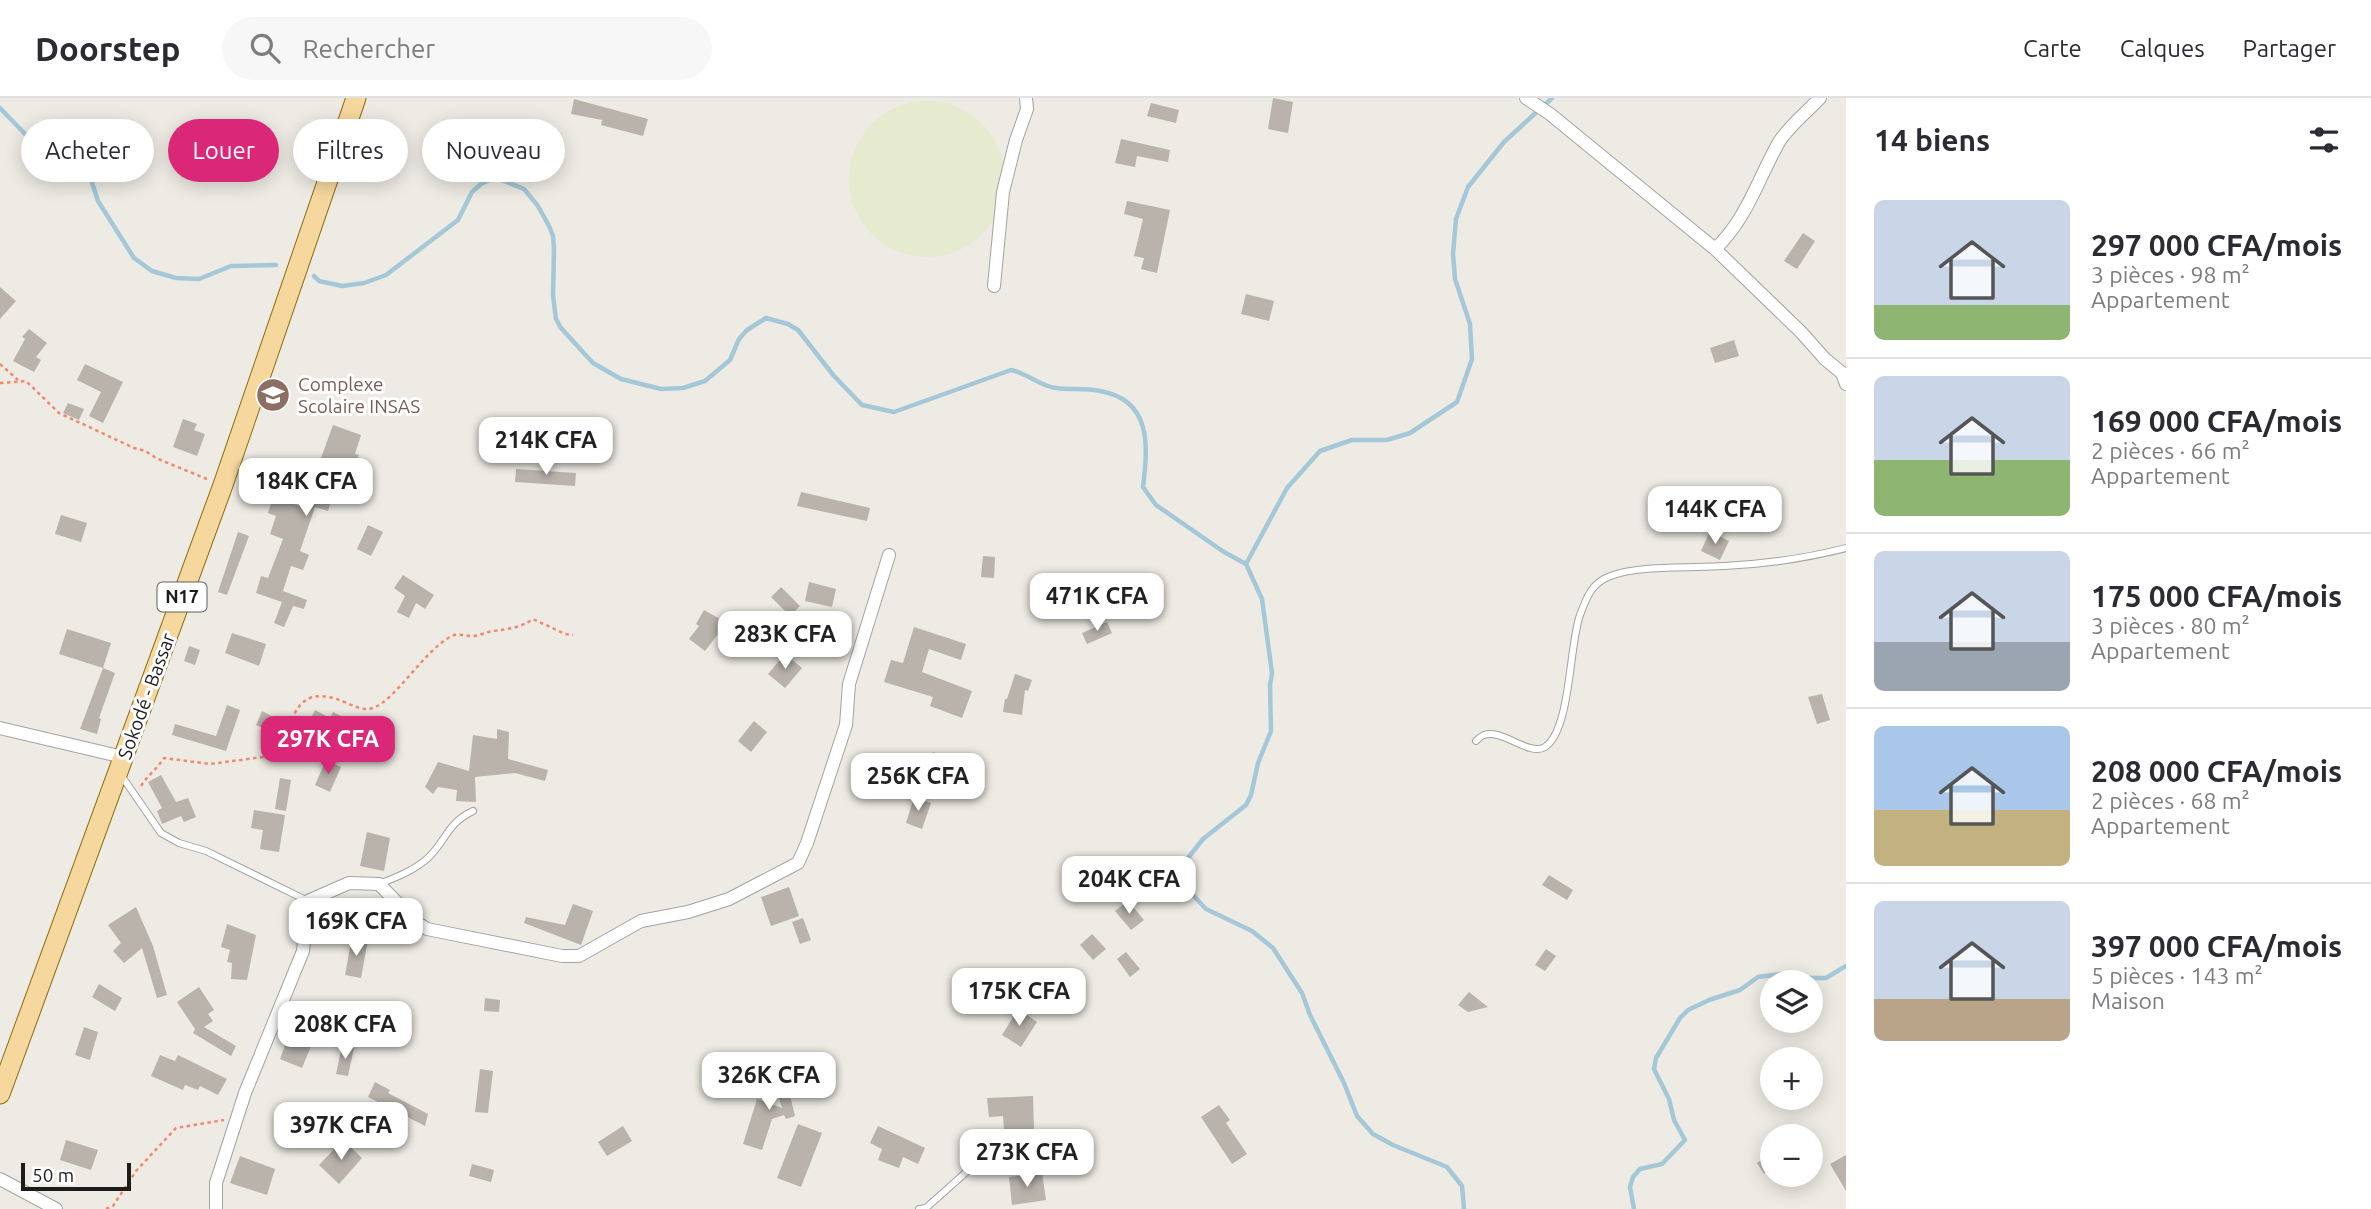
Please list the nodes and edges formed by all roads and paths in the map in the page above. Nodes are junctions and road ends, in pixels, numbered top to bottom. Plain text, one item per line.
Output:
1 (356, 98) edge
2 (1026, 98) edge
3 (1820, 98) edge
4 (1530, 99) edge
5 (1715, 249) junction
6 (994, 286) dead end
7 (0, 364) edge
8 (1845, 375) edge
9 (20, 381) junction
10 (0, 383) edge
11 (223, 485) junction
12 (1846, 548) edge
13 (889, 555) dead end
14 (573, 635) dead end
15 (0, 728) edge
16 (1476, 741) dead end
17 (121, 764) junction
18 (132, 792) junction
19 (473, 811) dead end
20 (379, 884) junction
21 (308, 901) junction
22 (0, 1094) edge
23 (237, 1118) junction
24 (982, 1158) dead end
25 (0, 1179) edge
26 (56, 1209) edge
27 (106, 1209) edge
28 (216, 1209) edge
29 (919, 1209) edge

1 - 11 main road, Sokodé - Bassar / N17
2 - 6 street
3 - 5 street
4 - 5 street
5 - 8 street
7 - 9 path
9 - 10 path
9 - 11 path
11 - 17 main road, Sokodé - Bassar / N17
12 - 16 lane
13 - 20 street
14 - 18 path
15 - 17 street
17 - 18 lane
17 - 22 main road, Sokodé - Bassar / N17
18 - 21 lane
19 - 20 lane
20 - 21 street
21 - 23 street
23 - 27 path
23 - 28 street
24 - 29 lane
25 - 26 street

